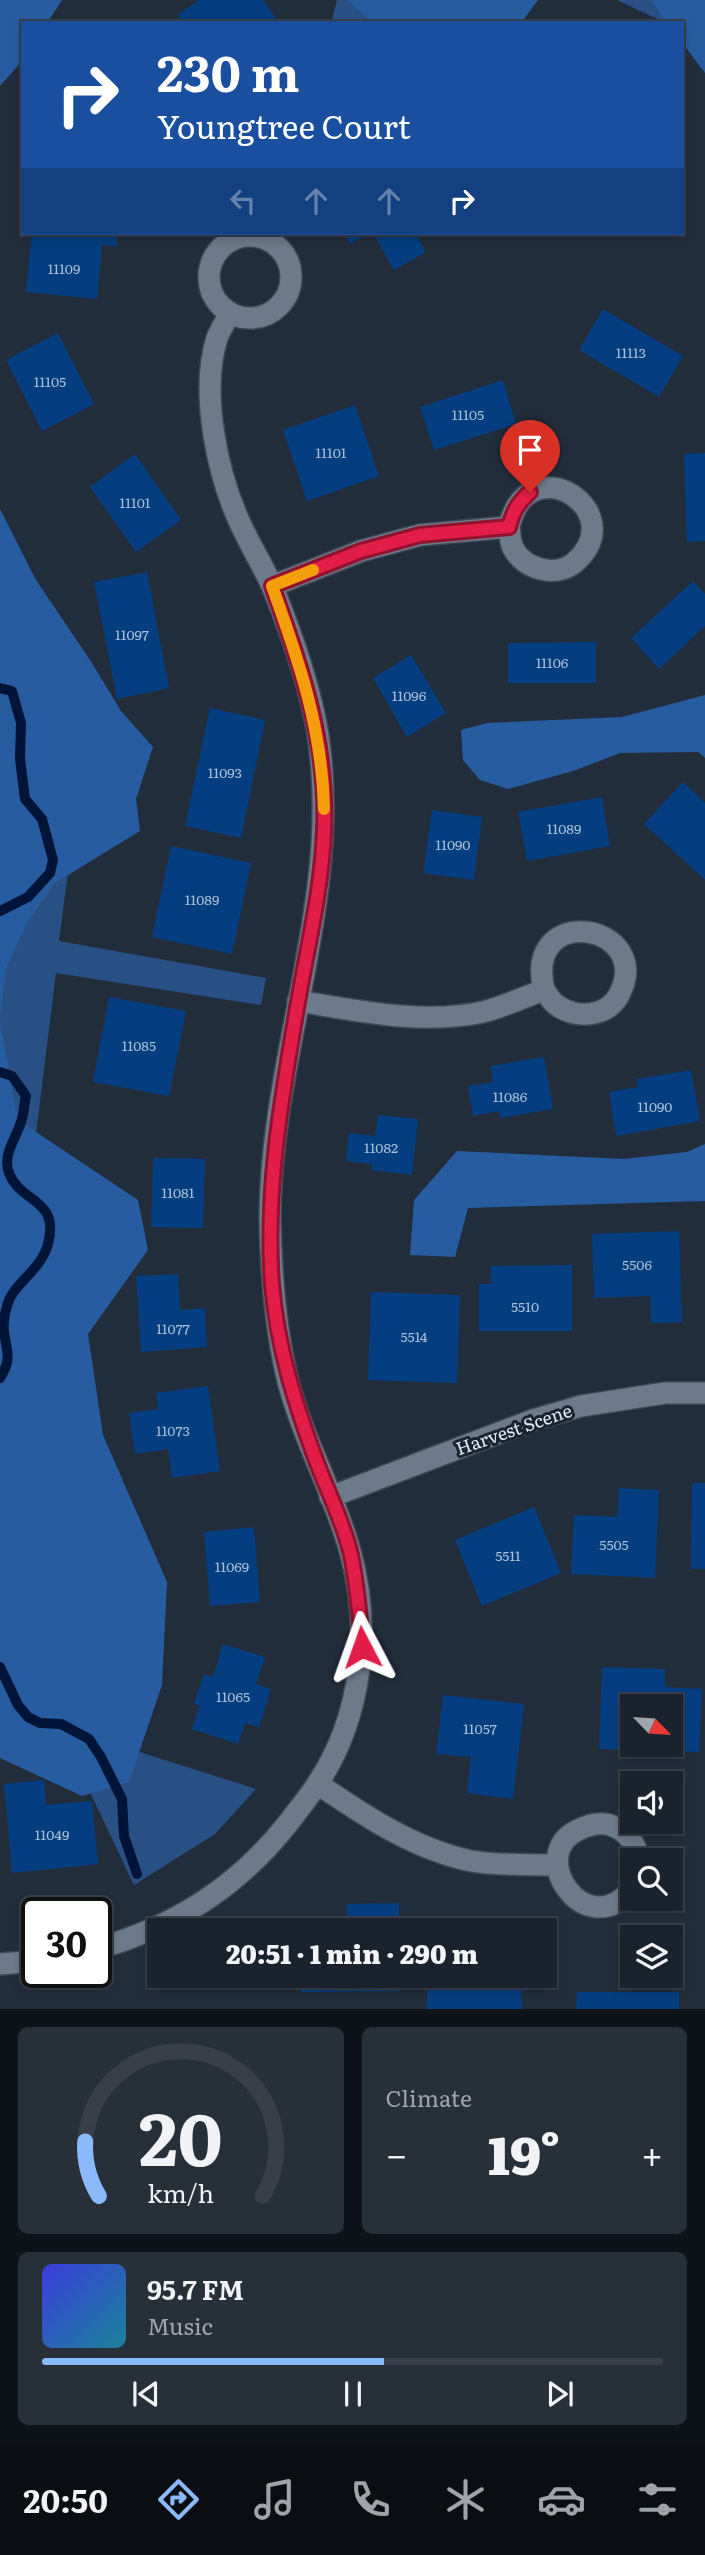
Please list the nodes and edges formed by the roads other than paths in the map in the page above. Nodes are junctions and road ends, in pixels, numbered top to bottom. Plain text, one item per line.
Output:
1 (230, 314) dead end
2 (509, 527) dead end
3 (272, 586) junction
4 (544, 990) junction
5 (298, 1001) junction
6 (705, 1393) edge
7 (330, 1497) junction
8 (318, 1784) junction
9 (637, 1848) edge
10 (557, 1865) junction
11 (620, 1900) edge
12 (112, 1944) edge
13 (21, 1963) edge
14 (0, 1965) edge

1 - 3 street
2 - 3 street
3 - 5 street
4 - 4 street
4 - 5 street
5 - 7 street
6 - 7 street, Harvest Scene
7 - 8 street
8 - 10 street
8 - 12 street
9 - 10 street
10 - 11 street
13 - 14 street

